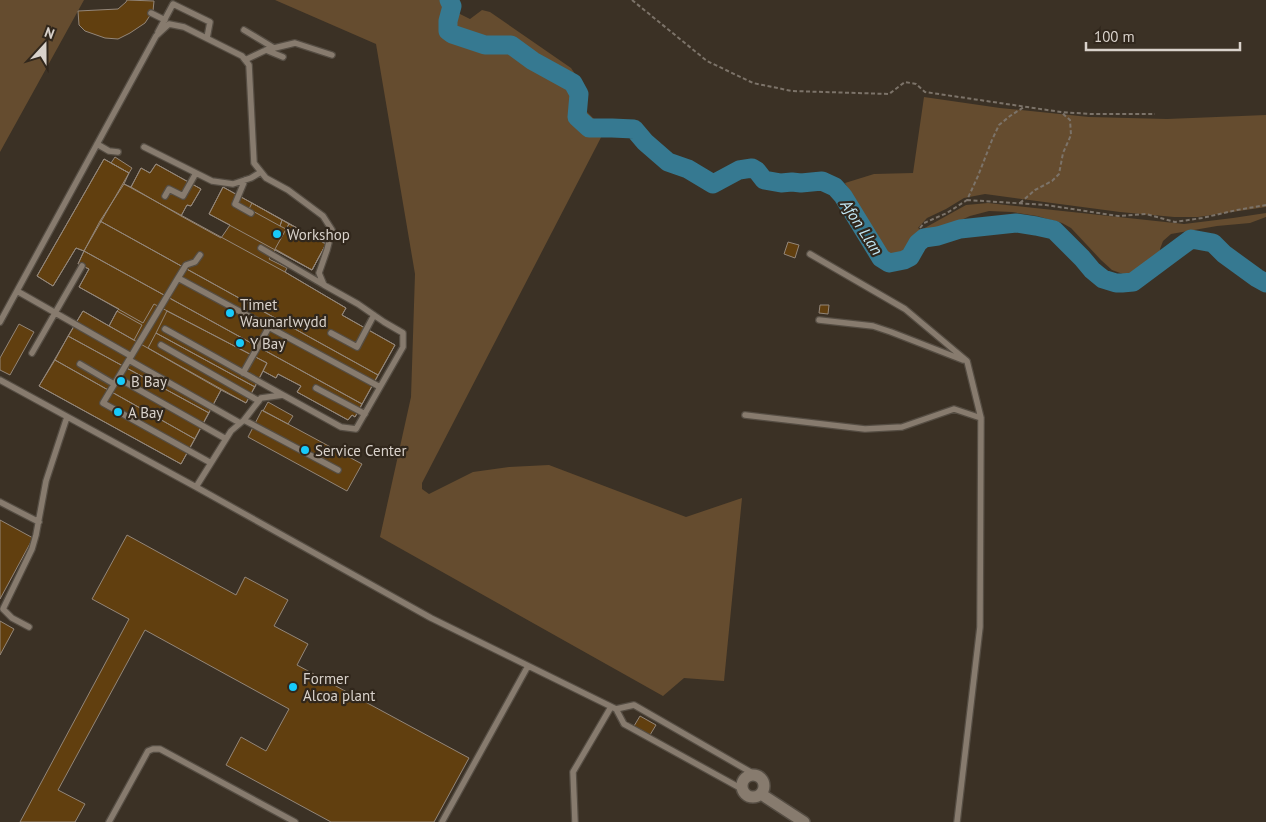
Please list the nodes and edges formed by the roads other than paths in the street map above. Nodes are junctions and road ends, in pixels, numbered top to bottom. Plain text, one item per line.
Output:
1 (171, 2) edge
2 (151, 13) dead end
3 (164, 20) junction
4 (244, 30) dead end
5 (156, 36) junction
6 (207, 38) junction
7 (274, 48) junction
8 (266, 50) junction
9 (332, 55) dead end
10 (283, 57) dead end
11 (245, 60) junction
12 (98, 144) junction
13 (144, 148) dead end
14 (118, 152) dead end
15 (261, 172) junction
16 (196, 173) junction
17 (245, 180) junction
18 (164, 196) dead end
19 (251, 213) dead end
20 (261, 248) dead end
21 (810, 254) dead end
22 (200, 255) dead end
23 (82, 266) dead end
24 (178, 278) junction
25 (324, 285) junction
26 (17, 291) junction
27 (55, 313) junction
28 (374, 315) junction
29 (819, 320) dead end
30 (0, 322) edge
31 (269, 327) junction
32 (165, 330) dead end
33 (331, 333) dead end
34 (161, 345) dead end
35 (32, 353) dead end
36 (130, 358) junction
37 (967, 362) junction
38 (80, 364) dead end
39 (243, 373) junction
40 (0, 380) edge
41 (116, 381) junction
42 (380, 386) junction
43 (316, 388) dead end
44 (283, 395) junction
45 (259, 401) junction
46 (365, 414) junction
47 (745, 415) dead end
48 (67, 417) junction
49 (981, 418) junction
50 (242, 422) junction
51 (226, 439) junction
52 (211, 463) junction
53 (338, 470) dead end
54 (196, 487) junction
55 (0, 502) edge
56 (38, 522) junction
57 (29, 628) dead end
58 (528, 666) junction
59 (613, 708) junction
60 (754, 774) junction
61 (742, 789) junction
62 (761, 794) junction
63 (109, 822) edge
64 (295, 822) edge
65 (442, 822) edge
66 (575, 822) edge
67 (804, 822) edge
68 (958, 822) edge

1 - 3 lane
1 - 6 lane
2 - 3 lane
3 - 5 lane
4 - 7 lane
5 - 6 lane
5 - 12 lane
6 - 11 lane
7 - 8 lane
7 - 9 lane
8 - 10 lane
8 - 11 lane
11 - 15 lane
12 - 14 lane
12 - 26 lane
13 - 16 lane
15 - 17 lane
15 - 25 lane
16 - 17 lane
16 - 18 lane
17 - 19 lane
20 - 25 lane
21 - 37 lane
22 - 24 lane
23 - 27 lane
24 - 31 lane
24 - 36 lane
25 - 28 lane
26 - 27 lane
26 - 30 lane
27 - 35 lane
27 - 36 lane
28 - 33 lane
28 - 42 lane
29 - 37 lane
31 - 39 lane
31 - 42 lane
32 - 39 lane
34 - 45 lane
36 - 41 lane
36 - 50 lane
37 - 49 lane
38 - 41 lane
39 - 44 lane
40 - 48 lane
41 - 51 lane
41 - 52 lane
42 - 46 lane
43 - 46 lane
44 - 45 lane
44 - 46 lane
45 - 50 lane
47 - 49 lane
48 - 54 lane
48 - 56 lane
49 - 68 lane
50 - 51 lane
50 - 53 lane
51 - 52 lane
52 - 54 lane
54 - 58 lane
55 - 56 lane
56 - 57 lane
58 - 59 lane
58 - 65 lane
59 - 60 lane
59 - 61 lane
59 - 66 lane
60 - 61 street
60 - 62 street
61 - 62 street
62 - 67 street
63 - 64 lane

